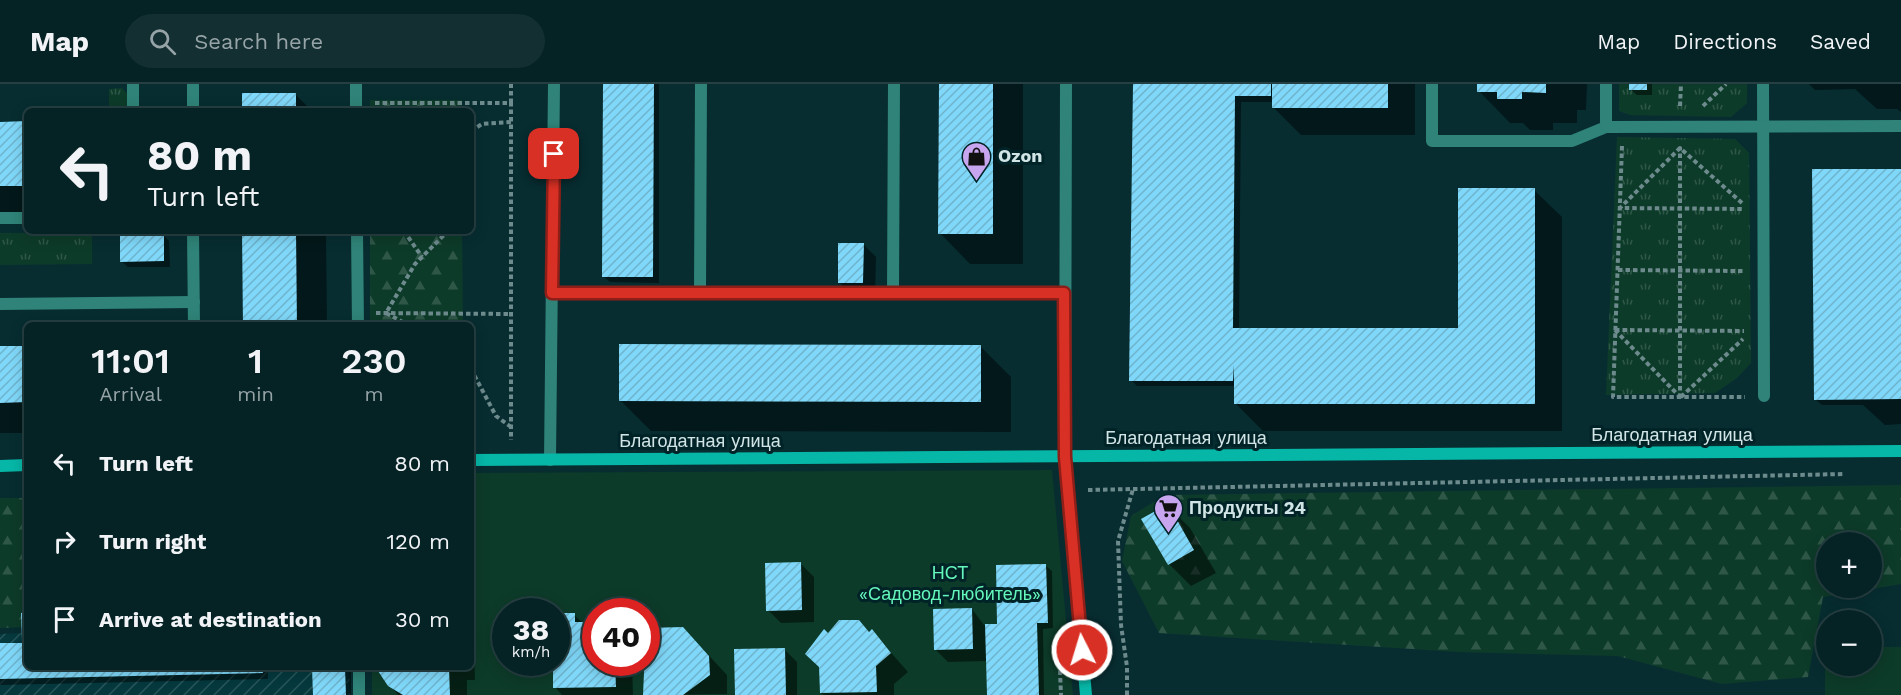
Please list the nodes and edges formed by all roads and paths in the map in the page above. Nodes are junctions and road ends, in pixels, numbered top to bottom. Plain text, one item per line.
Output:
1 (133, 84) edge
2 (193, 84) edge
3 (356, 84) edge
4 (511, 84) edge
5 (554, 84) edge
6 (701, 84) edge
7 (894, 84) edge
8 (1066, 84) edge
9 (1432, 84) edge
10 (1606, 84) edge
11 (1681, 84) edge
12 (1763, 84) edge
13 (511, 103) junction
14 (356, 107) edge
15 (133, 108) edge
16 (193, 108) edge
17 (511, 122) junction
18 (1901, 126) edge
19 (1606, 127) junction
20 (1622, 128) junction
21 (1680, 128) junction
22 (1763, 128) junction
23 (474, 129) edge
24 (1680, 148) junction
25 (1620, 208) junction
26 (1680, 209) junction
27 (0, 218) edge
28 (24, 218) edge
29 (194, 234) edge
30 (357, 234) edge
31 (406, 234) edge
32 (445, 234) edge
33 (422, 257) junction
34 (1618, 270) junction
35 (1680, 271) junction
36 (1764, 272) junction
37 (700, 292) junction
38 (552, 293) junction
39 (893, 293) junction
40 (1064, 293) junction
41 (194, 302) junction
42 (0, 303) edge
43 (386, 313) junction
44 (511, 314) junction
45 (357, 319) edge
46 (194, 322) edge
47 (403, 322) edge
48 (1615, 330) junction
49 (1680, 331) junction
50 (474, 375) edge
51 (1764, 396) joint
52 (1680, 398) junction
53 (511, 427) junction
54 (511, 442) dead end
55 (1901, 452) edge
56 (1065, 457) junction
57 (474, 460) edge
58 (550, 460) junction
59 (24, 465) edge
60 (0, 466) edge
61 (1854, 474) dead end
62 (1133, 489) junction
63 (1069, 490) junction
64 (359, 670) edge
65 (359, 695) edge
66 (1086, 695) edge
67 (1127, 695) edge

1 - 15 street
2 - 16 street
3 - 14 street
4 - 13 path
5 - 38 street
6 - 37 street
7 - 39 street
8 - 40 street
9 - 19 street
10 - 19 street
11 - 21 path
12 - 22 street
13 - 14 path
13 - 17 path
17 - 23 path
17 - 44 path
18 - 22 street
19 - 20 street
20 - 21 street
20 - 25 path
21 - 22 street
21 - 24 path
22 - 36 street
24 - 25 path
24 - 26 path
24 - 26 path
25 - 26 path
25 - 34 path
26 - 35 path
27 - 28 street
29 - 41 street
30 - 45 street
31 - 33 path
32 - 33 path
33 - 43 path
34 - 35 path
34 - 48 path
35 - 36 path
35 - 49 path
36 - 51 street
37 - 38 street
37 - 39 street
38 - 58 street
39 - 40 street
40 - 56 street
41 - 42 street
41 - 46 street
43 - 44 path
43 - 45 path
43 - 47 path
44 - 53 path
48 - 49 path
48 - 52 path
48 - 52 path
49 - 52 path
49 - 52 path
50 - 53 path
51 - 52 path
53 - 54 path
55 - 56 street, Благодатная улица
56 - 58 street, Благодатная улица
56 - 63 street
57 - 58 street, Благодатная улица
59 - 60 street
61 - 62 path
62 - 63 path
62 - 67 path
63 - 66 street
64 - 65 street

